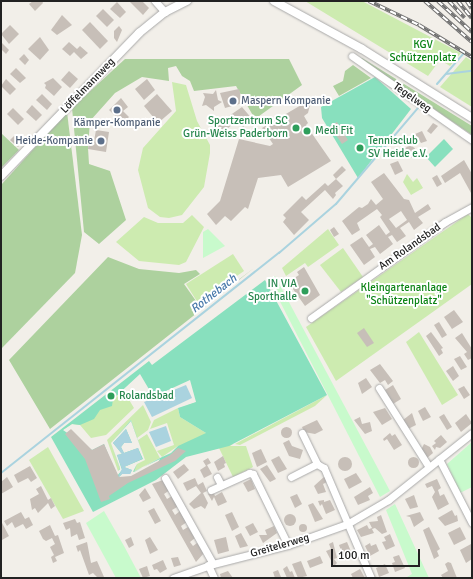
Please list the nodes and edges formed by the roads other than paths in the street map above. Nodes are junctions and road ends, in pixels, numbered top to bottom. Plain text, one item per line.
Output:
1 (155, 1) edge
2 (274, 1) edge
3 (183, 2) edge
4 (165, 12) junction
5 (352, 56) dead end
6 (472, 118) edge
7 (472, 140) edge
8 (1, 176) edge
9 (472, 207) edge
10 (311, 318) dead end
11 (380, 388) dead end
12 (302, 433) dead end
13 (472, 433) edge
14 (439, 459) junction
15 (317, 464) junction
16 (429, 467) junction
17 (217, 477) dead end
18 (291, 477) dead end
19 (165, 478) dead end
20 (221, 485) junction
21 (211, 490) dead end
22 (472, 523) edge
23 (347, 524) junction
24 (288, 545) junction
25 (210, 565) junction
26 (173, 578) edge
27 (214, 578) edge
28 (371, 578) edge

1 - 4 street
2 - 6 street
3 - 4 street, Löffelmannweg
4 - 8 street, Löffelmannweg
5 - 7 street, Tegelweg
9 - 10 street, Am Rolandsbad
11 - 16 street
12 - 15 street
13 - 14 street, Greitelerweg
14 - 16 street, Greitelerweg
14 - 22 street
15 - 18 street
15 - 23 street
16 - 23 street, Greitelerweg
17 - 20 street
19 - 25 street
20 - 21 street
20 - 24 street
23 - 24 street, Greitelerweg
23 - 28 street
24 - 25 street, Greitelerweg
25 - 26 street, Greitelerweg
25 - 27 street

